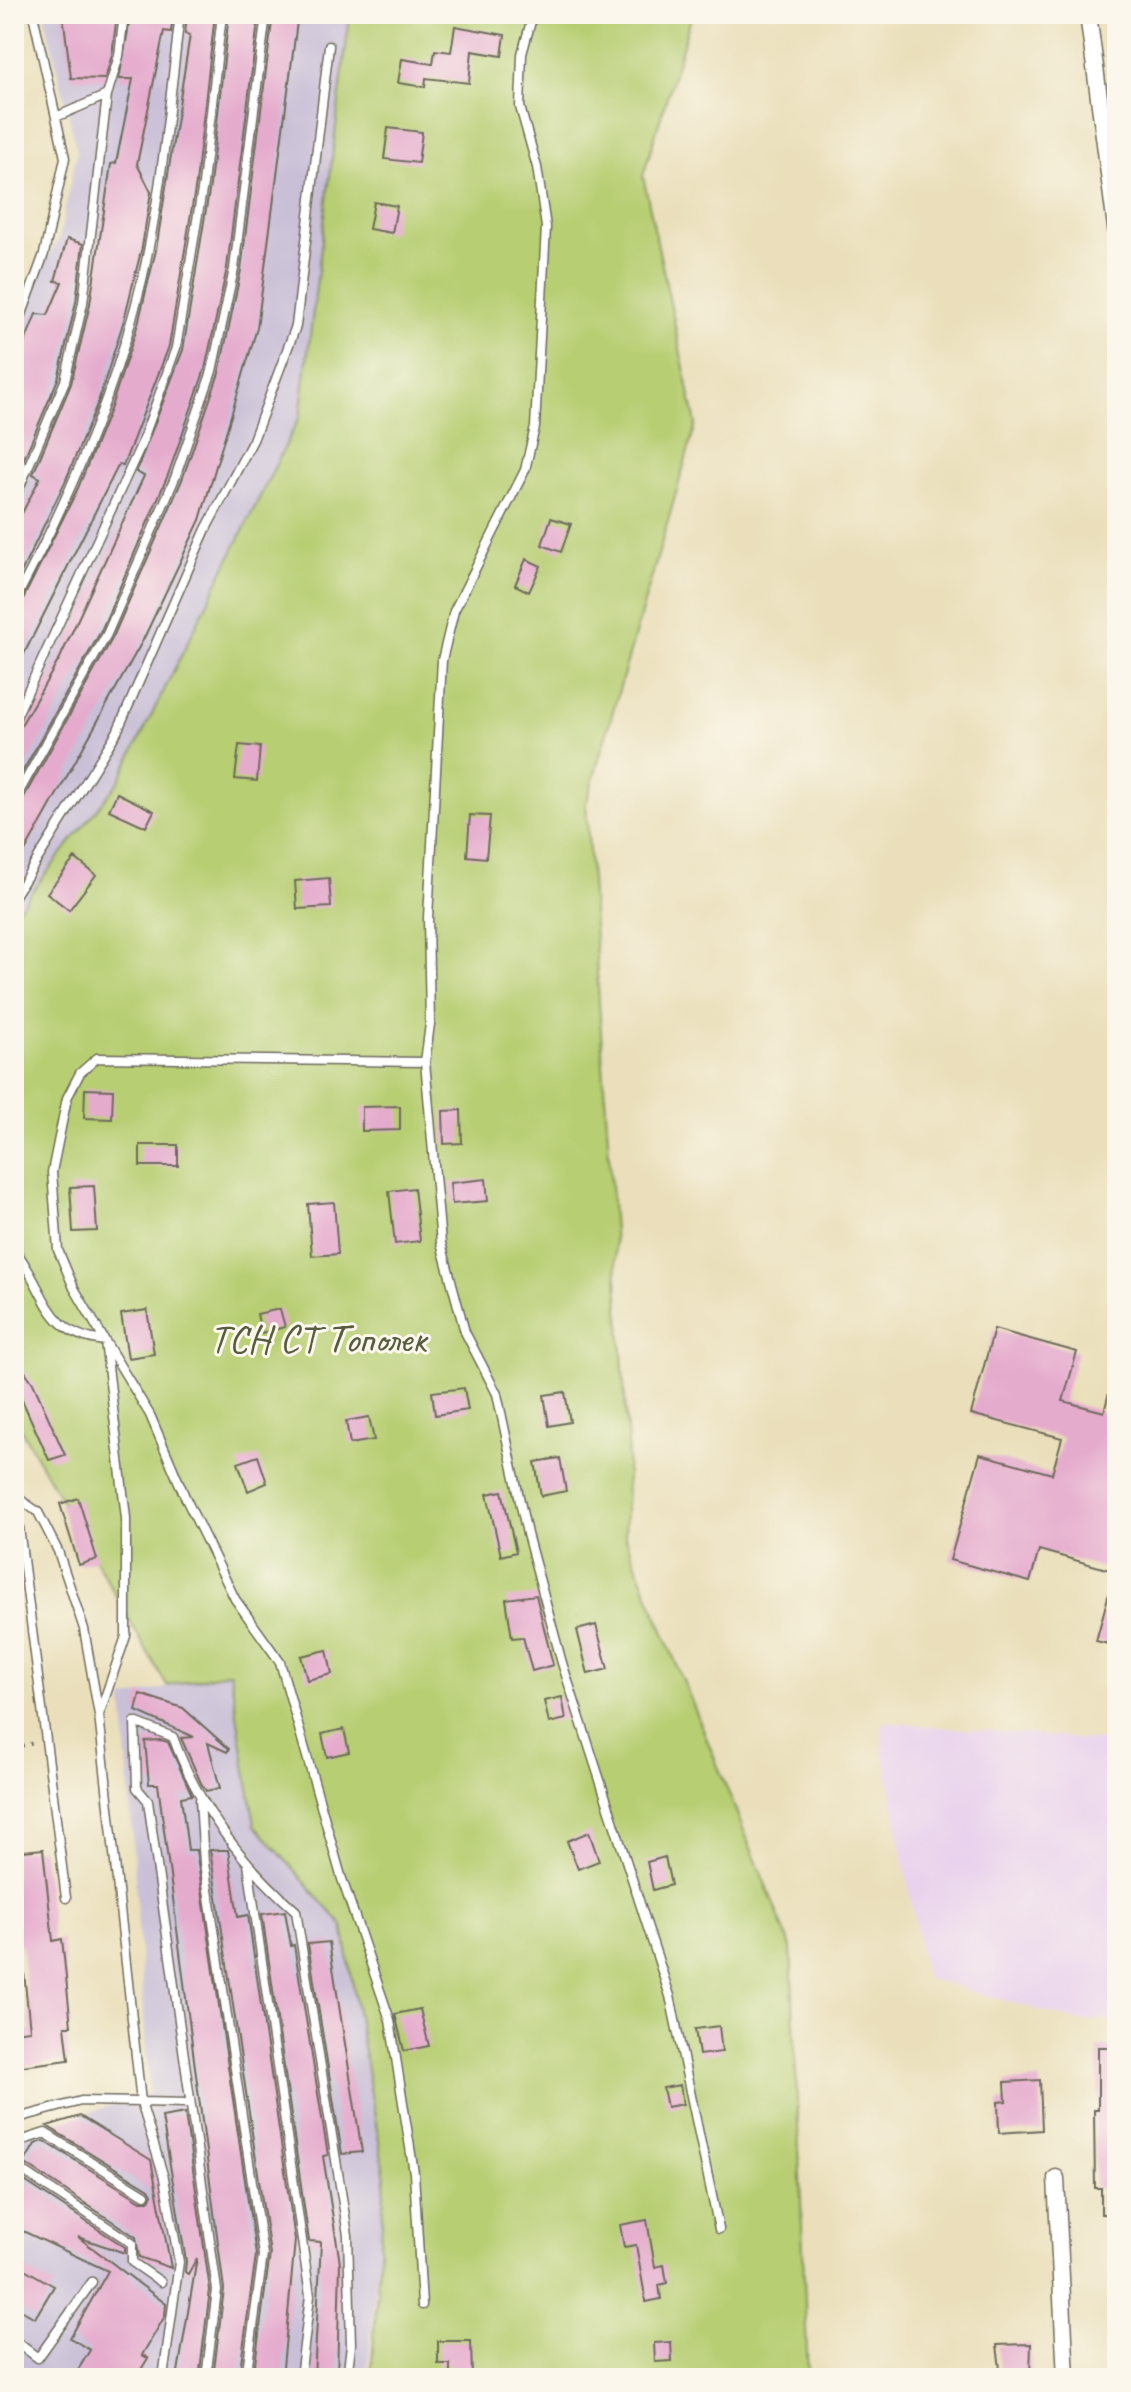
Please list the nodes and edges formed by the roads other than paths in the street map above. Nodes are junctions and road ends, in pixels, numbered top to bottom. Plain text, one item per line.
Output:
1 (33, 14) edge
2 (124, 14) edge
3 (180, 14) edge
4 (222, 14) edge
5 (266, 14) edge
6 (533, 14) edge
7 (1088, 14) edge
8 (329, 46) dead end
9 (107, 95) junction
10 (56, 117) junction
11 (1117, 235) edge
12 (18, 312) edge
13 (14, 336) edge
14 (14, 500) edge
15 (14, 602) edge
16 (14, 721) edge
17 (14, 801) edge
18 (14, 897) edge
19 (425, 1062) junction
20 (14, 1249) edge
21 (105, 1341) junction
22 (15, 1493) edge
23 (99, 1715) junction
24 (199, 1800) junction
25 (248, 1863) junction
26 (66, 1898) dead end
27 (141, 2102) junction
28 (188, 2103) junction
29 (14, 2119) edge
30 (14, 2143) edge
31 (1056, 2178) dead end
32 (145, 2195) dead end
33 (719, 2229) dead end
34 (92, 2282) dead end
35 (161, 2282) dead end
36 (422, 2305) dead end
37 (14, 2340) edge
38 (163, 2378) edge
39 (206, 2378) edge
40 (246, 2378) edge
41 (300, 2378) edge
42 (347, 2378) edge
43 (1066, 2378) edge

1 - 10 lane
2 - 9 lane
3 - 15 lane
4 - 16 lane
5 - 17 lane
6 - 19 lane
7 - 11 street
8 - 18 lane
9 - 10 lane
9 - 14 lane
10 - 12 lane
12 - 13 lane
19 - 21 lane
19 - 33 lane
20 - 21 lane
21 - 23 lane
21 - 36 lane
22 - 23 lane
22 - 26 lane
23 - 27 lane
24 - 25 lane
24 - 28 lane
24 - 40 lane
25 - 41 lane
25 - 42 lane
27 - 28 lane
27 - 29 lane
27 - 38 lane
28 - 39 lane
30 - 32 lane
30 - 35 lane
31 - 43 street
34 - 37 lane

